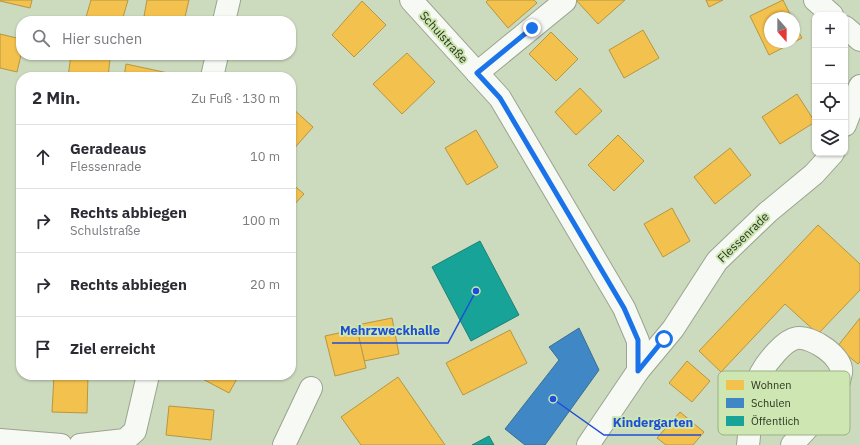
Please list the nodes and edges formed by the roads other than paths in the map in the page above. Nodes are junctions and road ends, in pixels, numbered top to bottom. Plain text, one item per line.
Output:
1 (228, 0) edge
2 (411, 0) edge
3 (815, 0) edge
4 (565, 1) dead end
5 (829, 12) edge
6 (225, 16) edge
7 (848, 29) edge
8 (860, 40) edge
9 (216, 60) edge
10 (213, 72) edge
11 (477, 73) junction
12 (860, 86) edge
13 (847, 120) edge
14 (830, 156) edge
15 (638, 371) junction
16 (762, 371) edge
17 (842, 371) edge
18 (147, 380) edge
19 (311, 388) dead end
20 (749, 435) edge
21 (800, 435) edge
22 (0, 440) edge
23 (135, 441) edge
24 (61, 445) edge
25 (80, 445) edge
26 (284, 445) edge
27 (588, 445) edge
28 (748, 445) edge
29 (792, 445) edge

1 - 6 street
2 - 11 street, Schulstraße
3 - 5 street
4 - 11 street
7 - 8 street
9 - 10 street
11 - 15 street, Schulstraße
12 - 13 street
14 - 15 street, Flessenrade
15 - 27 street
16 - 17 street
18 - 23 street
19 - 26 street
20 - 28 street
21 - 29 street
22 - 24 street
23 - 25 street

